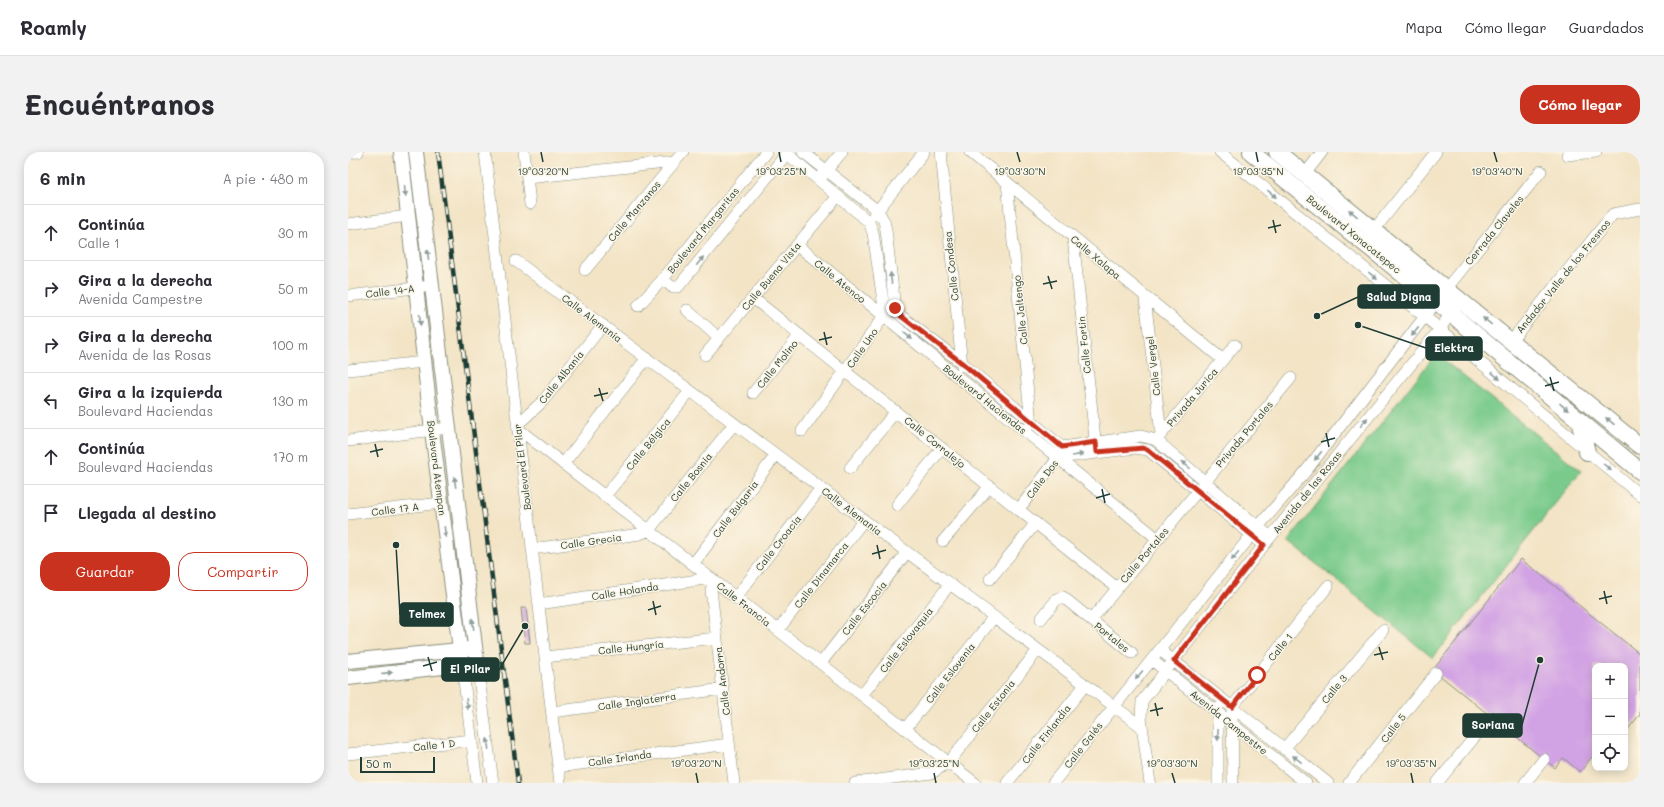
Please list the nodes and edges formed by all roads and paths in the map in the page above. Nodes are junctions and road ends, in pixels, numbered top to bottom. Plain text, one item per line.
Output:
1 (358, 152) edge
2 (401, 152) edge
3 (416, 152) edge
4 (484, 152) edge
5 (524, 152) edge
6 (683, 152) edge
7 (766, 152) edge
8 (787, 152) edge
9 (803, 152) edge
10 (842, 152) edge
11 (924, 152) edge
12 (941, 152) edge
13 (970, 152) edge
14 (1220, 152) edge
15 (1251, 152) edge
16 (1277, 152) edge
17 (1322, 152) edge
18 (1436, 152) edge
19 (1596, 152) edge
20 (348, 153) edge
21 (1567, 155) dead end
22 (675, 162) junction
23 (827, 170) junction
24 (1541, 171) dead end
25 (1305, 174) junction
26 (527, 178) junction
27 (819, 180) junction
28 (1007, 182) junction
29 (838, 196) junction
30 (530, 204) dead end
31 (1640, 209) edge
32 (878, 211) junction
33 (408, 216) junction
34 (869, 222) junction
35 (348, 224) edge
36 (1374, 230) junction
37 (1073, 238) junction
38 (797, 245) junction
39 (516, 261) dead end
40 (584, 270) dead end
41 (663, 279) junction
42 (431, 286) junction
43 (417, 288) junction
44 (1442, 295) junction
45 (348, 296) edge
46 (753, 298) junction
47 (1145, 298) junction
48 (638, 306) dead end
49 (1455, 306) junction
50 (895, 308) junction
51 (687, 310) dead end
52 (884, 316) junction
53 (1426, 318) junction
54 (602, 325) junction
55 (1440, 329) junction
56 (800, 335) junction
57 (719, 338) junction
58 (1511, 340) junction
59 (1235, 345) dead end
60 (705, 355) dead end
61 (647, 358) junction
62 (1223, 360) junction
63 (424, 362) junction
64 (962, 363) junction
65 (348, 370) edge
66 (846, 371) junction
67 (1291, 378) dead end
68 (962, 380) junction
69 (690, 391) junction
70 (753, 393) dead end
71 (896, 411) junction
72 (1031, 420) junction
73 (1579, 420) junction
74 (734, 424) junction
75 (517, 426) junction
76 (448, 428) junction
77 (432, 431) junction
78 (802, 431) dead end
79 (1033, 437) junction
80 (1159, 437) junction
81 (348, 441) edge
82 (1640, 446) edge
83 (1062, 447) junction
84 (1096, 447) junction
85 (942, 448) junction
86 (1148, 450) junction
87 (1587, 452) junction
88 (776, 455) junction
89 (1058, 458) junction
90 (563, 464) junction
91 (850, 468) dead end
92 (1640, 471) edge
93 (990, 486) junction
94 (1201, 486) junction
95 (821, 488) junction
96 (1640, 495) edge
97 (605, 496) junction
98 (441, 503) junction
99 (897, 505) dead end
100 (1019, 509) junction
101 (348, 514) edge
102 (864, 520) junction
103 (1036, 523) junction
104 (649, 530) junction
105 (1255, 531) junction
106 (1158, 539) junction
107 (943, 541) dead end
108 (1267, 541) junction
109 (532, 549) junction
110 (907, 552) junction
111 (693, 564) junction
112 (712, 579) junction
113 (990, 579) dead end
114 (950, 584) junction
115 (1328, 586) dead end
116 (1117, 588) junction
117 (736, 597) junction
118 (539, 604) junction
119 (994, 617) junction
120 (1041, 619) dead end
121 (1091, 620) junction
122 (778, 630) junction
123 (1382, 630) dead end
124 (716, 638) junction
125 (476, 649) junction
126 (460, 650) junction
127 (1038, 650) junction
128 (1160, 650) junction
129 (1132, 653) dead end
130 (545, 657) junction
131 (1152, 660) junction
132 (348, 661) edge
133 (1174, 661) junction
134 (477, 663) junction
135 (821, 663) junction
136 (462, 665) junction
137 (1166, 671) junction
138 (1436, 673) dead end
139 (348, 678) edge
140 (1085, 685) junction
141 (723, 690) junction
142 (862, 696) junction
143 (1218, 696) junction
144 (1113, 706) junction
145 (1232, 707) junction
146 (552, 712) junction
147 (1219, 713) junction
148 (1491, 717) dead end
149 (1233, 725) junction
150 (1142, 727) junction
151 (906, 729) junction
152 (472, 740) junction
153 (729, 744) junction
154 (1284, 749) junction
155 (348, 754) edge
156 (1544, 759) dead end
157 (948, 762) junction
158 (558, 767) junction
159 (1218, 767) junction
160 (1232, 768) junction
161 (972, 782) edge
162 (477, 783) edge
163 (493, 783) edge
164 (560, 783) edge
165 (734, 783) edge
166 (855, 783) edge
167 (1007, 783) edge
168 (1053, 783) edge
169 (1150, 783) edge
170 (1218, 783) edge
171 (1233, 783) edge
172 (1306, 783) edge
173 (1328, 783) edge
174 (1348, 783) edge
175 (1437, 783) edge
176 (1525, 783) edge

1 - 20 street
2 -> 33 street, Boulevard Atempan
42 -> 3 street, Boulevard Atempan
4 - 75 street, Boulevard El Pilar
5 - 26 street
6 - 22 street, Calle Manzanos
7 - 41 street, Boulevard Margaritas
8 - 27 street
41 -> 8 street, Boulevard Margaritas
9 - 23 street
10 - 23 street
11 - 32 street
12 - 64 street, Calle Condesa
13 - 28 street, Calle Xalapa
14 -> 53 street
15 - 44 main road, Boulevard Xonacatepec
16 - 25 main road, Boulevard Xonacatepec
17 - 25 street
18 - 36 street
19 - 21 street
22 - 26 street
22 - 40 street, Calle Manzanos
23 - 27 street
23 - 32 street
24 - 44 street, Cerrada Claveles
36 -> 25 main road, Boulevard Xonacatepec
26 - 30 street
27 - 29 street
28 - 37 street, Calle Xalapa
28 - 72 street, Calle Jaltengo
29 - 34 street
29 - 38 street, Calle Buena Vista
31 - 58 street, Andador Valle de los Fresnos
32 - 34 street
50 -> 32 street
33 - 35 street
33 - 43 street, Boulevard Atempan
34 - 52 street
36 - 44 main road, Boulevard Xonacatepec
37 - 47 street, Calle Xalapa
37 - 84 street, Calle Fortín
38 - 46 street, Calle Buena Vista
38 - 52 street, Calle Atenco
39 - 54 street, Calle Alemania
41 - 48 street, Boulevard Margaritas
42 - 43 street, Calle 14-A
42 - 76 street, Boulevard Atempan
43 - 45 street, Calle 14-A
43 -> 63 street, Boulevard Atempan
44 - 49 main road, Boulevard Xonacatepec
44 - 53 street, Avenida de las Rosas
46 - 56 street, Calle Corralejo
46 - 57 street, Calle Buena Vista
47 - 62 street, Calle Xalapa
47 - 80 street, Calle Vergel
49 - 55 street, Avenida de las Rosas
58 -> 49 main road, Boulevard Xonacatepec
49 -> 73 main road, Boulevard Xonacatepec
50 - 52 street, Calle Uno
50 - 64 street, Boulevard Haciendas
51 - 57 street
52 - 66 street, Calle Uno
52 -> 68 street, Boulevard Haciendas
53 - 55 street
53 -> 105 street, Avenida de las Rosas
54 - 61 street, Calle Alemania
54 - 75 street, Calle Albania
55 -> 87 street
108 -> 55 street, Avenida de las Rosas
56 - 66 street, Calle Corralejo
56 - 70 street, Calle Molino
57 - 60 street, Calle Buena Vista
82 -> 58 main road, Boulevard Xonacatepec
59 - 62 street, Privada Jurica
61 - 69 street, Calle Alemania
61 - 90 street
62 - 80 street, Privada Jurica
63 - 65 street
63 - 77 street, Boulevard Atempan
64 - 68 street, Calle Condesa
64 - 72 street, Boulevard Haciendas
66 - 71 street, Calle Corralejo
66 - 78 street, Calle Uno
67 - 94 street, Privada Portales
68 - 79 street, Boulevard Haciendas
69 - 74 street, Calle Alemania
69 - 97 street, Calle Bélgica
71 - 85 street, Calle Corralejo
71 - 91 street
72 - 79 street, Calle Jaltengo
72 - 83 street, Boulevard Haciendas
73 - 87 main road
73 - 92 main road, Boulevard Xonacatepec
74 - 88 street, Calle Alemania
74 - 104 street, Calle Bosnia
75 - 90 street, Calle Francia
75 - 109 street, Boulevard El Pilar
76 - 77 street
125 -> 76 street, Boulevard Atempan
77 - 81 street
77 - 98 street, Boulevard Atempan
79 - 89 street, Boulevard Haciendas
80 - 84 street
80 - 86 street, Privada Jurica
94 -> 80 street
83 - 84 street
83 - 89 street, Calle Dos
84 - 86 street
89 -> 84 street
85 - 93 street, Calle Corralejo
85 - 99 street
86 - 94 street
87 -> 96 street
88 - 95 street, Calle Alemania
88 - 111 street, Calle Bulgaria
89 - 100 street, Calle Dos
89 - 106 street, Boulevard Haciendas
90 - 97 street, Calle Francia
93 - 100 street, Calle Corralejo
93 - 107 street
94 - 105 street
94 - 106 street, Calle Portales
95 - 102 street, Calle Alemania
95 - 117 street, Calle Croacia
97 - 104 street, Calle Francia
98 - 101 street, Calle 17 A
98 -> 126 street, Boulevard Atempan
100 - 103 street, Calle Corralejo
102 - 110 street, Calle Alemania
102 - 122 street, Calle Dinamarca
103 - 113 street
103 - 116 street, Calle Corralejo
104 - 109 street, Calle Grecia
104 - 111 street, Calle Francia
105 - 108 street
105 -> 128 street, Avenida de las Rosas
106 - 116 street, Calle Portales
108 - 133 street, Avenida de las Rosas
109 - 118 street, Boulevard El Pilar
110 - 114 street, Calle Alemania
110 - 135 street, Calle Escocia
111 - 112 street, Calle Francia
112 - 117 street, Calle Francia
112 - 118 street, Calle Holanda
112 - 124 street, Calle Andorra
114 - 119 street, Calle Alemania
114 - 142 street, Calle Eslovaquia
115 - 145 street, Calle 1
116 - 121 street, Calle Portales
117 - 122 street, Calle Francia
118 - 130 street, Boulevard El Pilar
119 - 127 street, Calle Alemania
119 - 151 street, Calle Eslovenia
120 - 121 street, Portales
121 - 129 street, Portales
122 - 135 street, Calle Francia
123 - 154 street, Calle 3
124 - 130 street, Calle Hungría
124 - 141 street, Calle Andorra
125 - 126 street
125 - 134 street, Boulevard Atempan
126 - 132 street
126 - 136 street, Boulevard Atempan
127 - 140 street, Calle Alemania
127 - 157 street, Calle Estonia
128 - 131 street, Avenida de las Rosas
128 - 133 street, Avenida Campestre
130 - 146 street, Boulevard El Pilar
131 - 137 street, Avenida Campestre
131 -> 144 street, Avenida de las Rosas
133 - 137 street, Avenida de las Rosas
133 - 143 street, Avenida Campestre
134 - 136 street
163 -> 134 street, Boulevard Atempan
135 - 142 street, Calle Francia
139 -> 136 street
136 -> 152 street, Boulevard Atempan
137 - 147 street, Avenida Campestre
137 - 150 street, Avenida de las Rosas
138 - 174 street, Calle 5
140 - 144 street, Calle Alemania
140 - 167 street, Calle Finlandia
141 - 146 street, Calle Inglaterra
141 - 153 street, Calle Andorra
142 - 151 street, Calle Francia
143 - 145 street, Avenida Campestre
143 - 147 street
144 - 150 street, Calle Alemania
144 - 168 street, Calle Galés
145 - 149 street
145 - 154 street, Avenida Campestre
146 - 158 street, Boulevard El Pilar
147 - 149 street, Avenida Campestre
147 -> 159 street
148 - 175 street
149 - 160 street
149 - 172 street, Avenida Campestre
150 - 169 street
151 - 157 street, Calle Francia
152 - 155 street, Calle 1 D
152 - 162 street, Boulevard Atempan
153 - 158 street, Calle Irlanda
153 - 165 street, Calle Andorra
173 -> 154 street, Avenida Campestre
156 - 176 street
157 - 161 street, Calle Francia
157 - 166 street, Calle Estonia
158 - 164 street, Boulevard El Pilar
159 - 160 street
159 - 170 street
160 - 171 street

